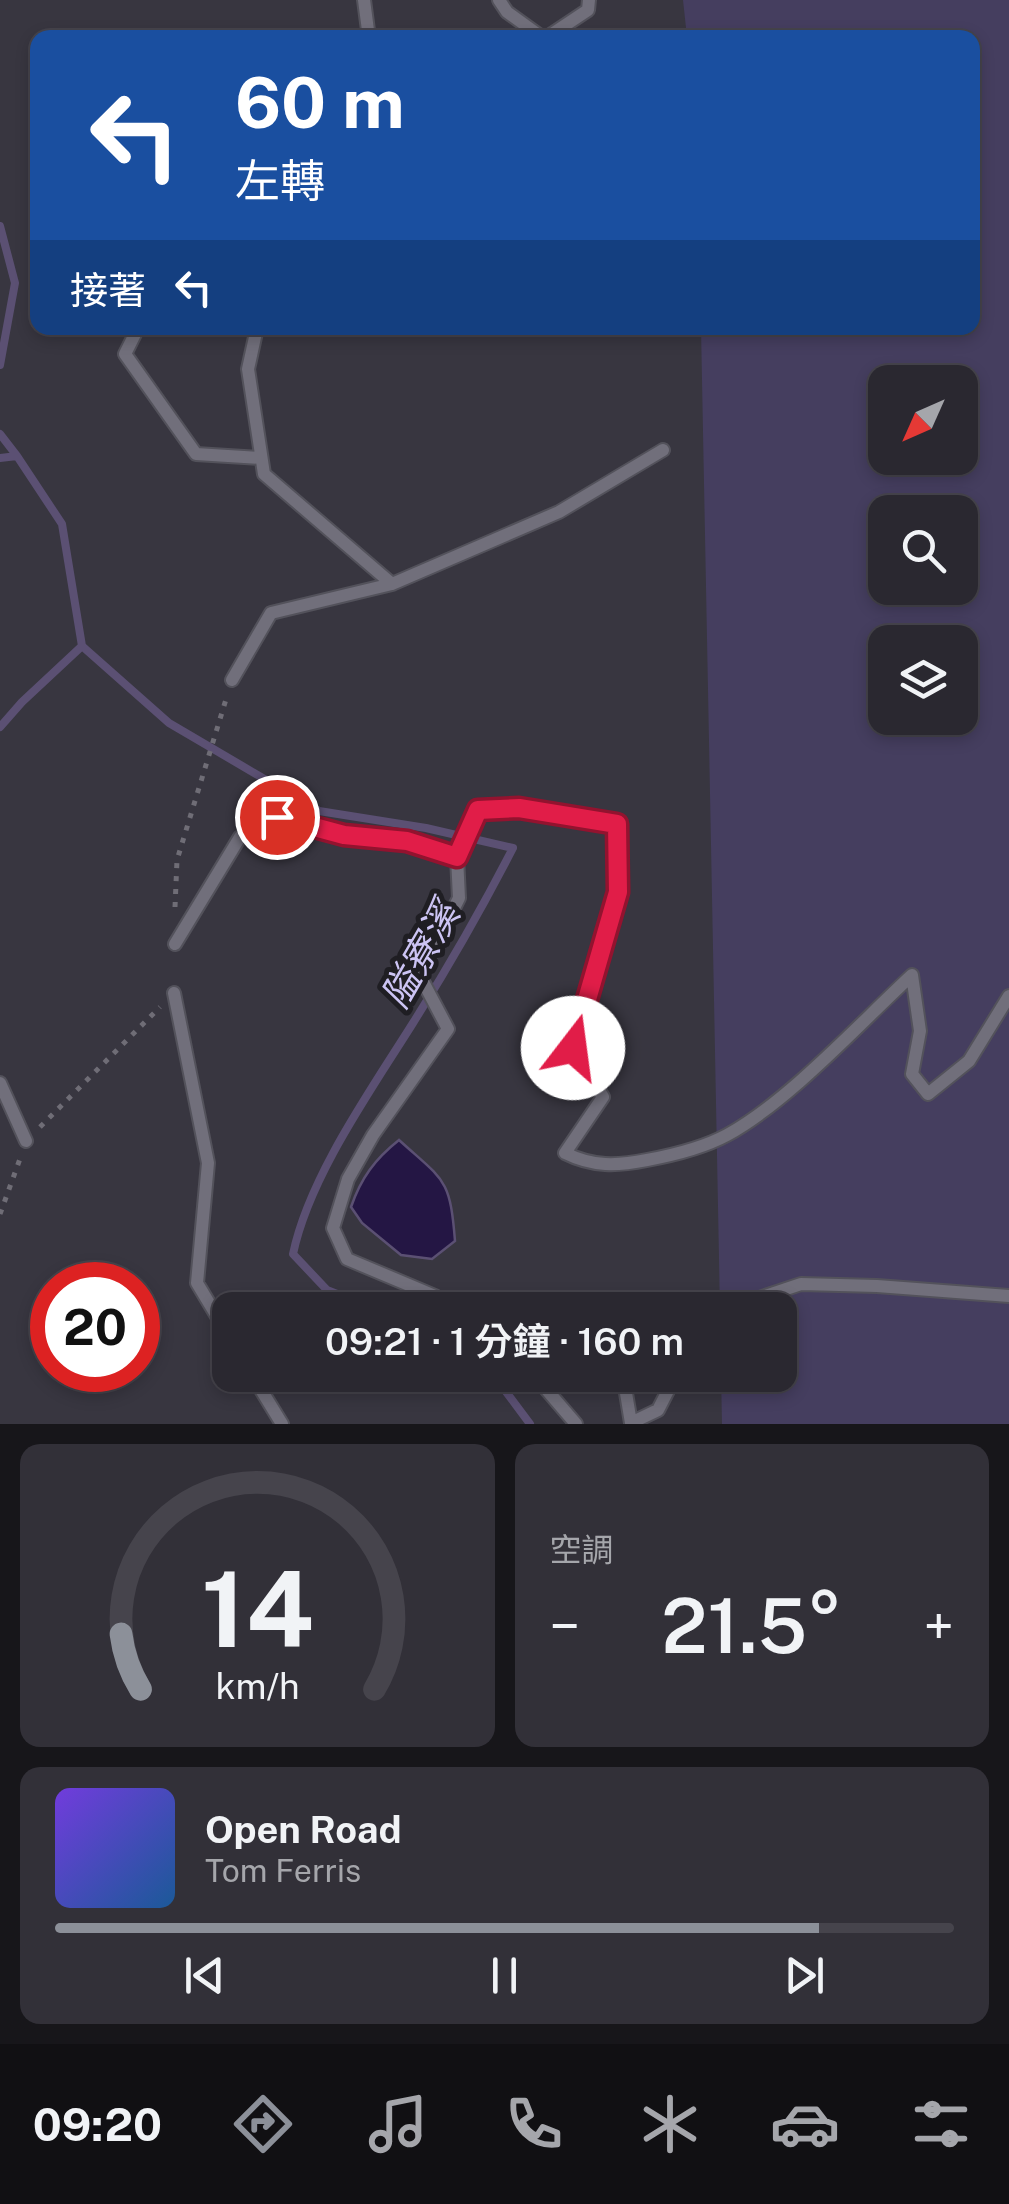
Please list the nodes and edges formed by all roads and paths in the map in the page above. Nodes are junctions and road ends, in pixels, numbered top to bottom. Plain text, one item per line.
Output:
1 (500, 0) edge
2 (588, 0) edge
3 (367, 3) edge
4 (369, 30) edge
5 (533, 30) edge
6 (557, 30) edge
7 (134, 335) edge
8 (255, 335) edge
9 (663, 450) dead end
10 (261, 458) junction
11 (392, 584) junction
12 (232, 680) joint
13 (457, 856) junction
14 (176, 910) dead end
15 (175, 944) dead end
16 (174, 993) joint
17 (1009, 996) edge
18 (0, 1083) edge
19 (26, 1141) junction
20 (0, 1214) edge
21 (426, 1292) edge
22 (777, 1292) edge
23 (1009, 1296) edge
24 (212, 1308) edge
25 (262, 1392) edge
26 (549, 1392) edge
27 (626, 1392) edge
28 (667, 1392) edge
29 (282, 1424) edge
30 (576, 1424) edge

1 - 5 lane
2 - 6 lane
3 - 4 lane
7 - 10 lane
8 - 10 lane
9 - 11 lane
10 - 11 lane
11 - 12 lane
12 - 14 path
13 - 15 lane
13 - 17 lane
13 - 21 lane
16 - 19 path
16 - 24 lane
18 - 19 lane
19 - 20 path
22 - 23 lane
25 - 29 lane
26 - 30 lane
27 - 28 lane

